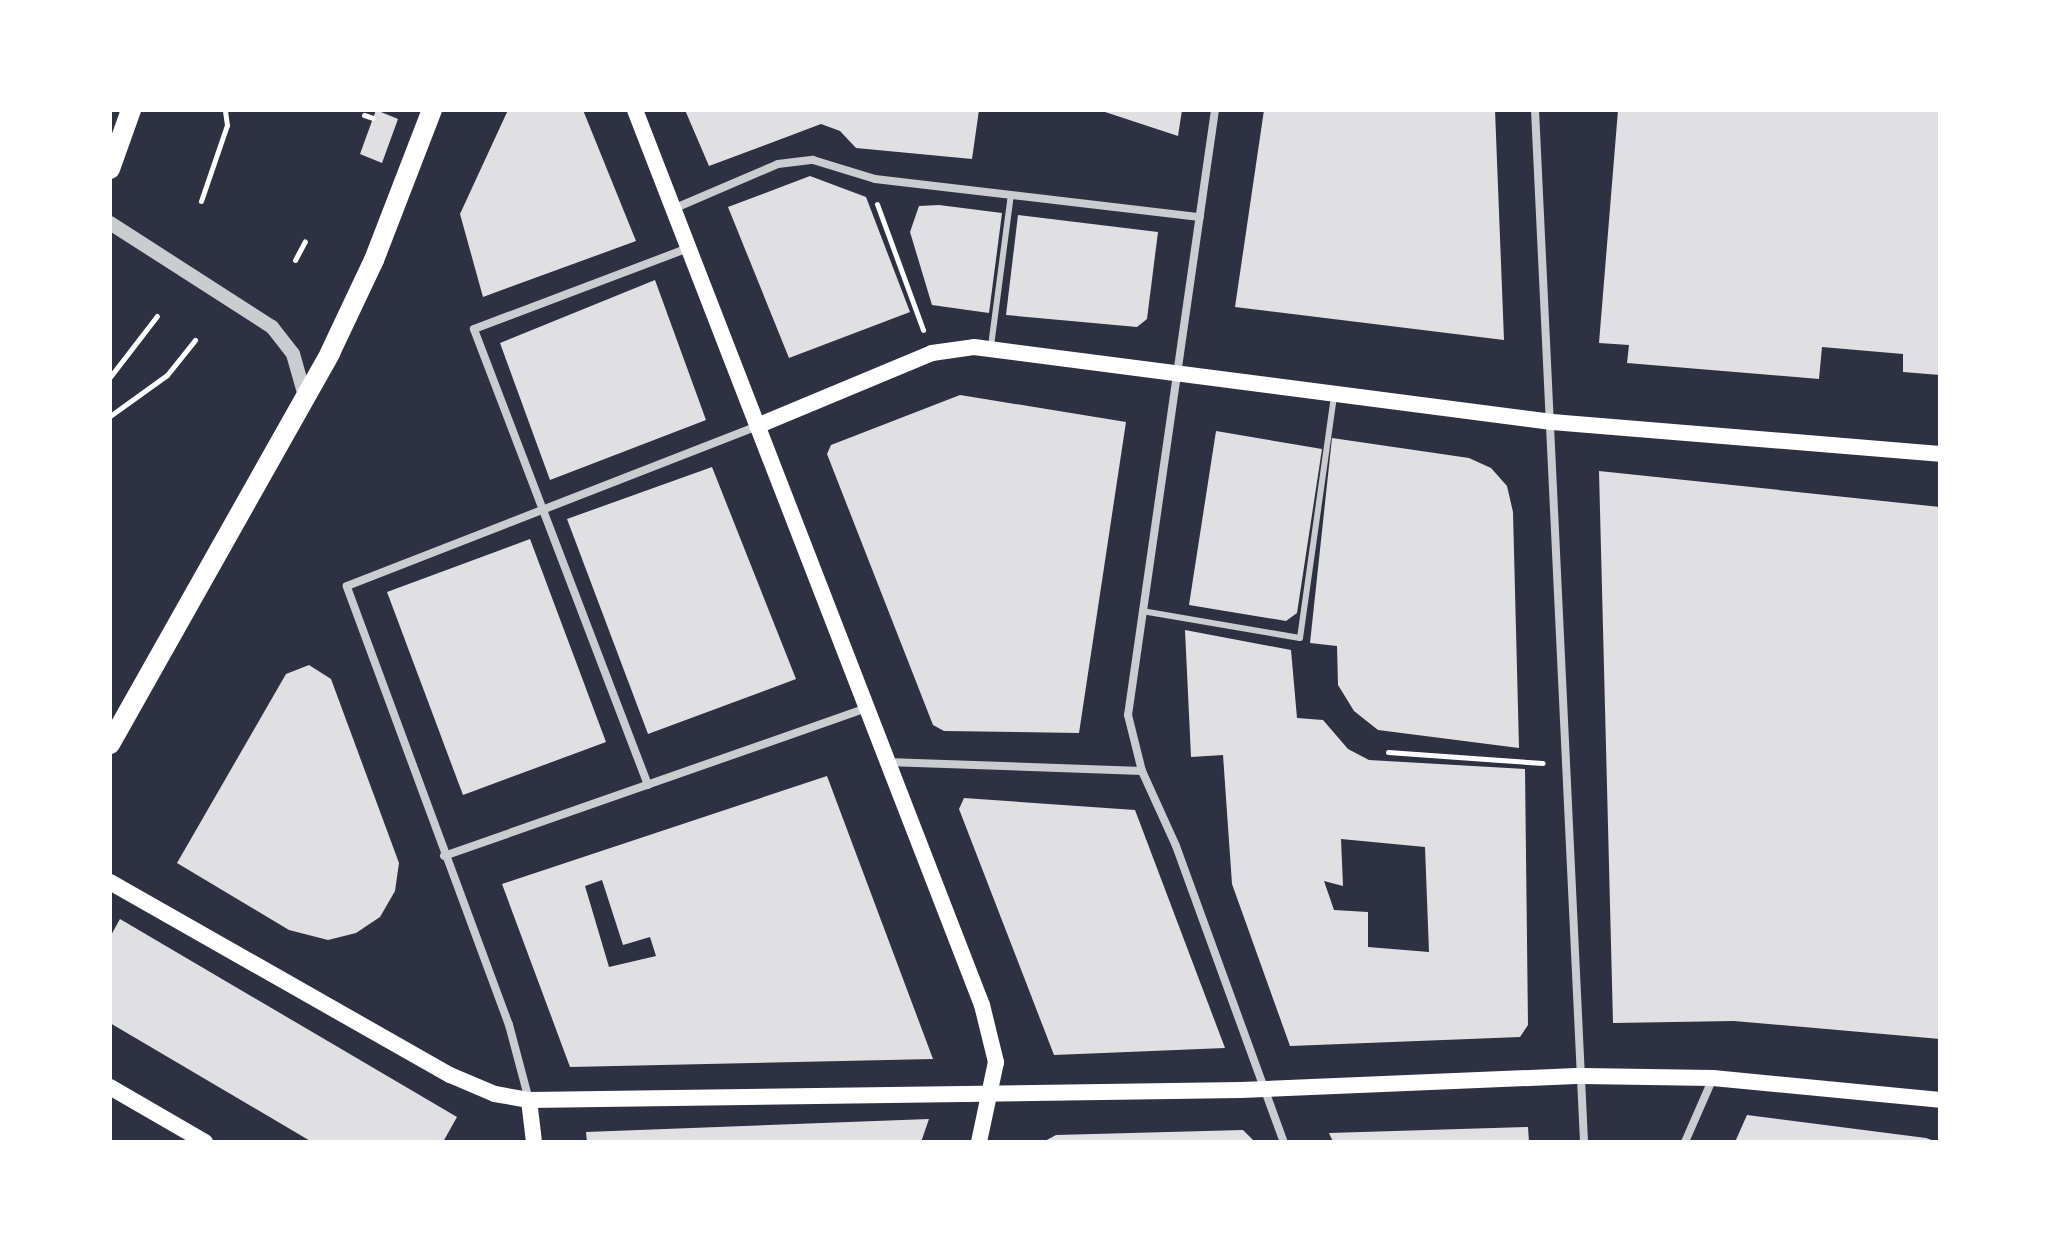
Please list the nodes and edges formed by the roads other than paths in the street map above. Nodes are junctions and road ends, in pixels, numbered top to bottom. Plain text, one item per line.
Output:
1 (131, 110) edge
2 (432, 110) edge
3 (635, 110) edge
4 (1215, 110) edge
5 (1535, 110) edge
6 (110, 169) edge
7 (1011, 195) junction
8 (673, 209) junction
9 (1200, 217) junction
10 (110, 223) edge
11 (688, 248) junction
12 (991, 350) junction
13 (1176, 377) junction
14 (1334, 396) junction
15 (305, 400) junction
16 (1552, 422) junction
17 (757, 426) junction
18 (1940, 454) edge
19 (545, 505) junction
20 (1141, 611) junction
21 (866, 708) junction
22 (110, 744) edge
23 (887, 762) junction
24 (1142, 771) junction
25 (648, 785) junction
26 (444, 856) junction
27 (110, 882) edge
28 (1582, 1076) junction
29 (1713, 1078) junction
30 (110, 1087) edge
31 (1265, 1089) junction
32 (992, 1092) junction
33 (529, 1100) junction
34 (1940, 1100) edge
35 (205, 1142) edge
36 (534, 1142) edge
37 (979, 1142) edge
38 (1284, 1142) edge
39 (1584, 1142) edge
40 (1685, 1142) edge

1 - 6 main road
2 - 15 main road
3 - 8 main road
4 - 9 street
5 - 16 street
7 - 8 street
7 - 9 street
7 - 12 lane
8 - 11 main road
9 - 13 street
10 - 15 street
11 - 17 main road
11 - 19 street
12 - 13 main road
12 - 17 main road
13 - 14 main road
13 - 20 street
14 - 16 main road
14 - 20 lane
15 - 22 main road
16 - 18 main road
16 - 28 street
17 - 19 street
17 - 21 main road
19 - 25 street
19 - 26 street
20 - 24 street
21 - 23 main road
21 - 25 street
23 - 24 street
23 - 32 main road
24 - 31 street
25 - 26 street
26 - 33 street
27 - 33 main road
28 - 29 main road
28 - 31 main road
28 - 39 street
29 - 34 main road
29 - 40 street
30 - 35 main road
31 - 32 main road
31 - 38 street
32 - 33 main road
32 - 37 main road
33 - 36 main road

